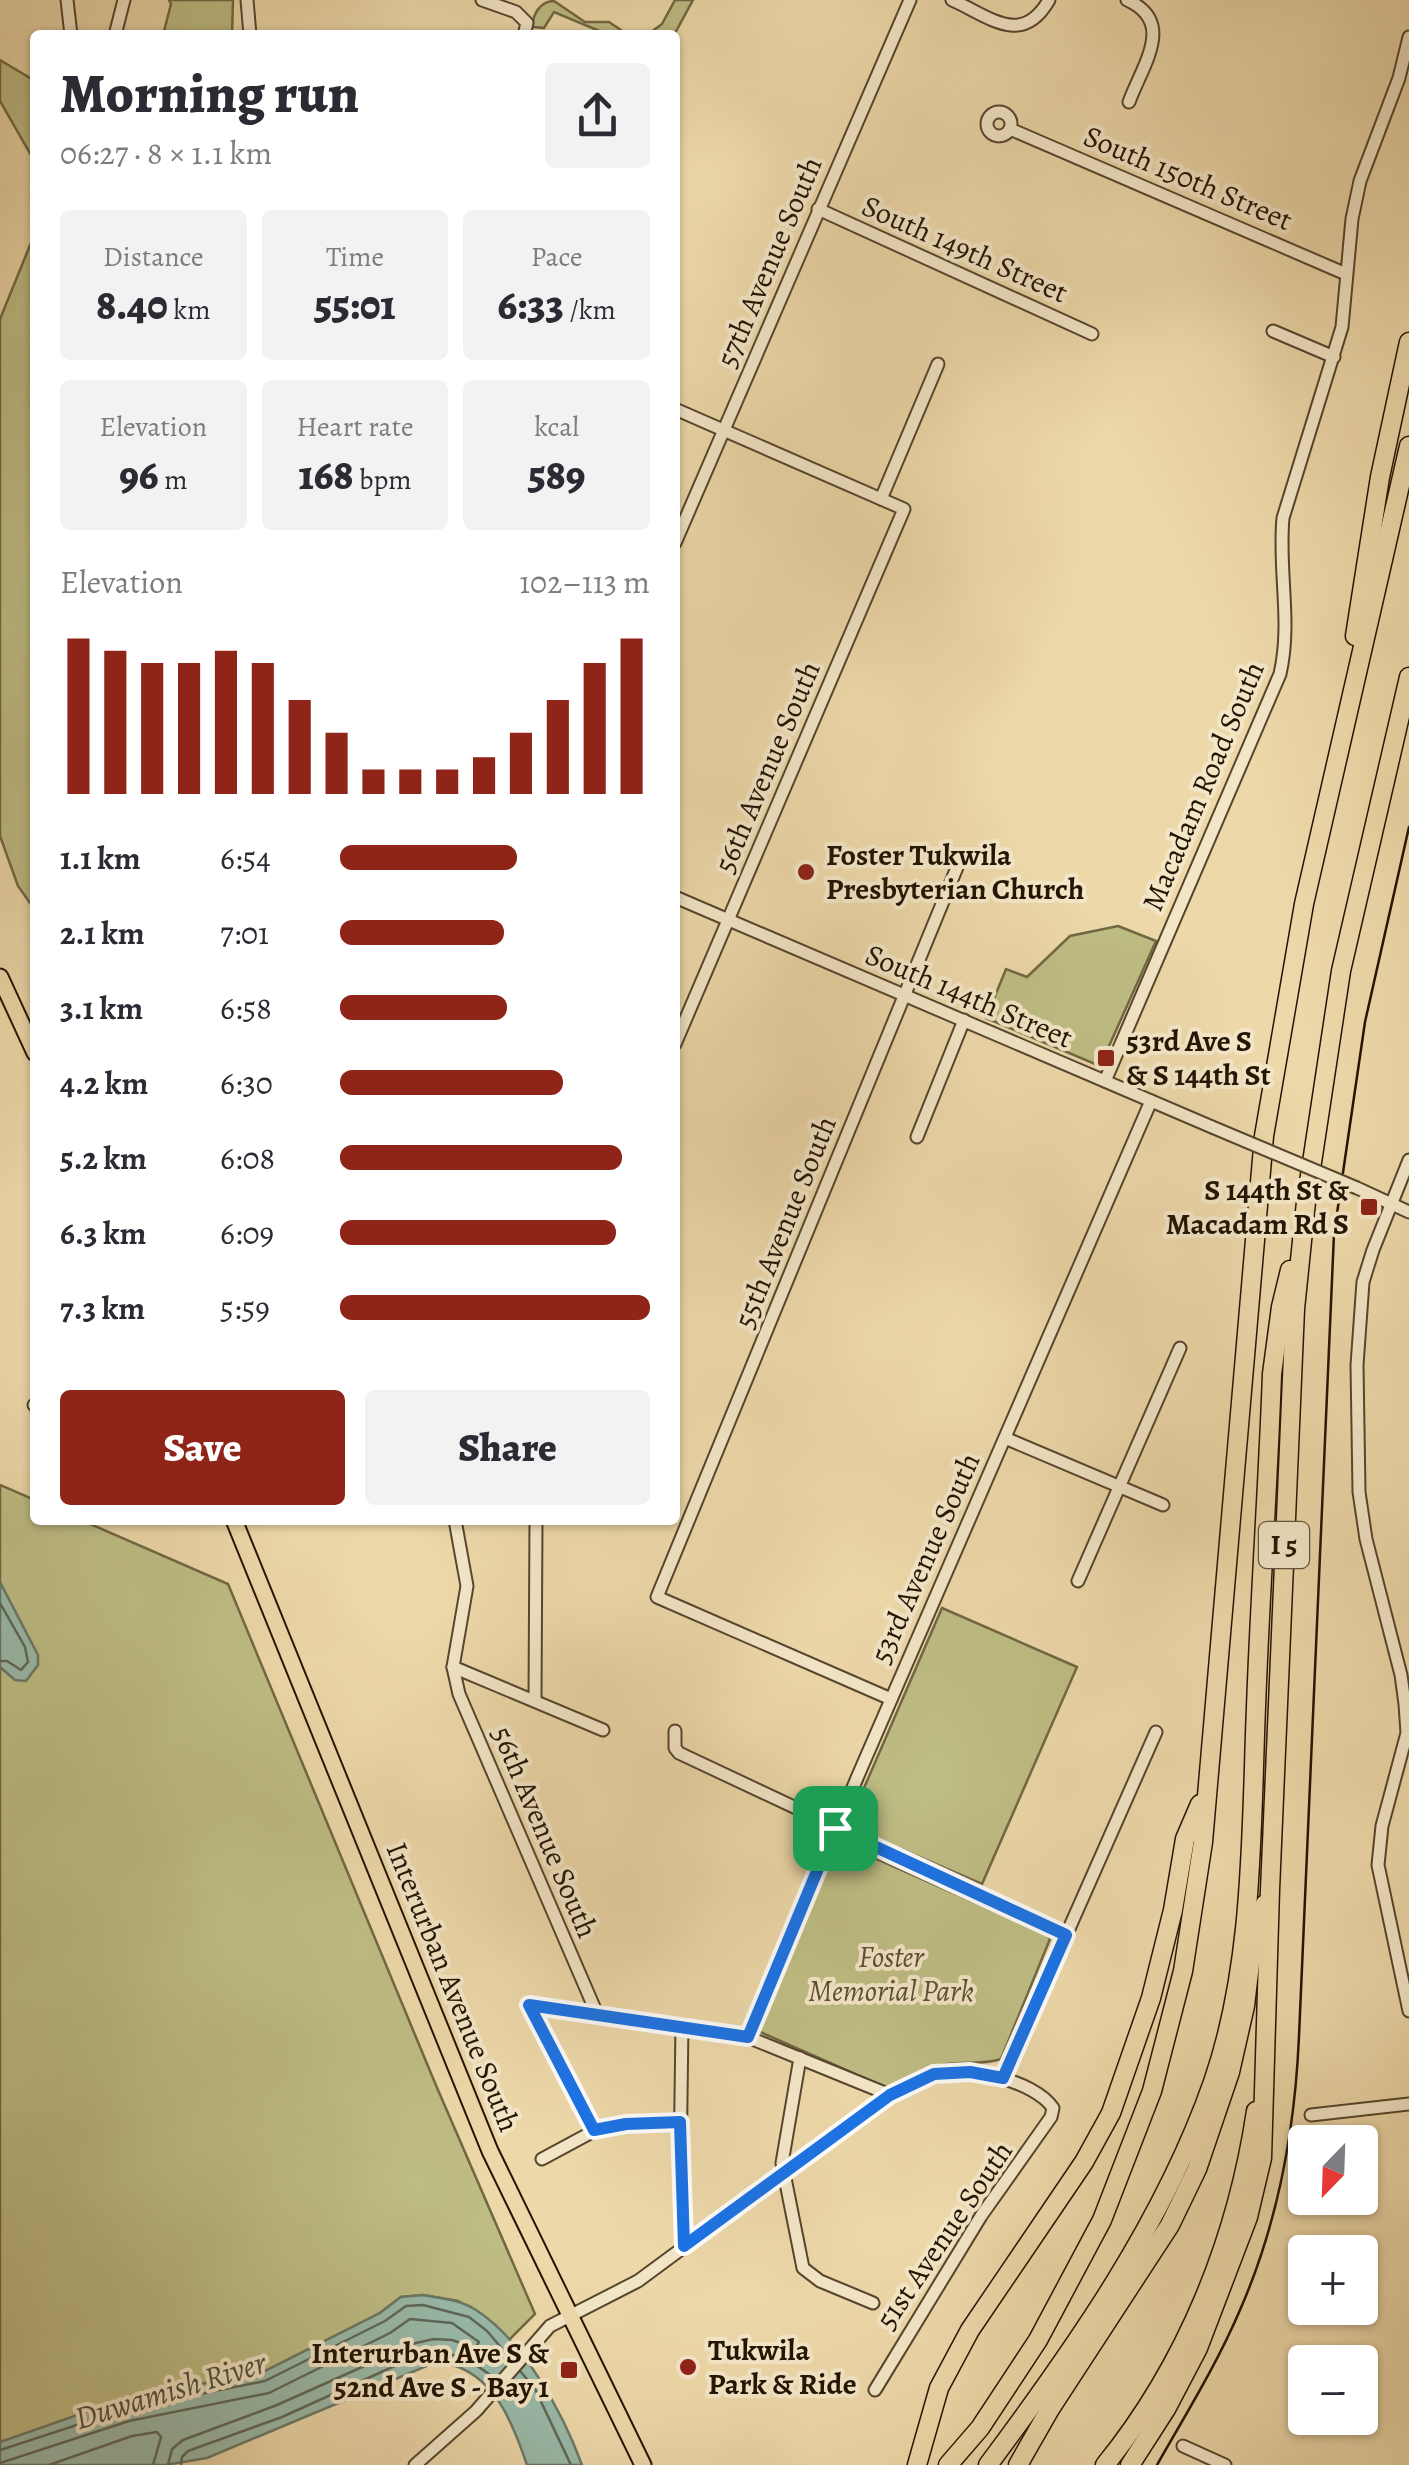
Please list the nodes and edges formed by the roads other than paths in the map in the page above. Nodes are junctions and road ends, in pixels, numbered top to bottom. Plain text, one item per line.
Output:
1 (67, 0) edge
2 (124, 0) edge
3 (248, 0) edge
4 (482, 0) edge
5 (910, 0) edge
6 (952, 0) edge
7 (1049, 0) edge
8 (1127, 0) edge
9 (525, 29) edge
10 (70, 30) edge
11 (117, 30) edge
12 (250, 30) edge
13 (1409, 36) edge
14 (1129, 102) dead end
15 (1010, 129) dead end
16 (818, 210) junction
17 (1346, 274) junction
18 (1273, 331) dead end
19 (1092, 334) dead end
20 (1409, 342) edge
21 (1334, 357) junction
22 (938, 364) dead end
23 (680, 411) edge
24 (724, 430) junction
25 (1409, 446) edge
26 (881, 499) junction
27 (680, 532) edge
28 (1409, 677) edge
29 (1409, 730) edge
30 (1336, 755) junction
31 (1371, 837) junction
32 (958, 865) dead end
33 (680, 899) edge
34 (728, 920) junction
35 (0, 977) edge
36 (905, 996) junction
37 (964, 1020) junction
38 (680, 1032) edge
39 (30, 1041) edge
40 (1105, 1081) junction
41 (1152, 1101) junction
42 (917, 1137) dead end
43 (1409, 1160) edge
44 (1306, 1202) junction
45 (1390, 1204) junction
46 (1409, 1212) edge
47 (1180, 1348) dead end
48 (1005, 1438) junction
49 (1120, 1487) junction
50 (1163, 1505) dead end
51 (236, 1525) edge
52 (456, 1525) edge
53 (536, 1525) edge
54 (1078, 1581) dead end
55 (452, 1667) junction
56 (535, 1700) junction
57 (891, 1700) junction
58 (603, 1730) dead end
59 (674, 1731) dead end
60 (1156, 1732) dead end
61 (1206, 1789) junction
62 (835, 1828) junction
63 (1270, 1890) junction
64 (1066, 1935) junction
65 (1409, 2010) edge
66 (597, 2014) junction
67 (682, 2025) junction
68 (748, 2037) junction
69 (1266, 2042) junction
70 (800, 2058) junction
71 (1003, 2078) junction
72 (890, 2095) junction
73 (1409, 2104) edge
74 (1312, 2115) dead end
75 (680, 2122) junction
76 (594, 2130) junction
77 (542, 2159) dead end
78 (783, 2176) junction
79 (684, 2246) junction
80 (873, 2303) dead end
81 (570, 2314) junction
82 (875, 2390) dead end
83 (1183, 2446) dead end
84 (918, 2457) edge
85 (415, 2465) edge
86 (643, 2465) edge
87 (948, 2465) edge
88 (988, 2465) edge
89 (1018, 2465) edge
90 (1106, 2465) edge
91 (1130, 2465) edge
92 (1225, 2465) edge

1 - 10 street
2 - 11 street
3 - 12 street
4 - 9 street
5 - 16 street, 57th Avenue South
6 - 7 street
8 - 14 street
13 - 17 street, Macadam Road South
15 - 17 street, South 150th Street
16 - 19 street, South 149th Street
16 - 24 street, 57th Avenue South
17 - 21 street, Macadam Road South
18 - 21 street
20 - 30 highway
21 - 40 street, Macadam Road South
22 - 26 street
23 - 24 street
24 - 26 street
24 - 27 street, 57th Avenue South
25 - 30 highway, I 5
26 - 34 street, 56th Avenue South
28 - 31 highway, I 5
29 - 31 highway
30 - 61 highway, I 5
31 - 44 highway, I 5
32 - 36 street, 55th Avenue South
33 - 34 street, South 144th Street
34 - 36 street, South 144th Street
34 - 38 street, 56th Avenue South
35 - 39 main road
36 - 37 street, South 144th Street
36 - 57 street, 55th Avenue South
37 - 40 street, South 144th Street
37 - 42 street
40 - 41 street, South 144th Street
41 - 45 street, South 144th Street, bridge
41 - 48 street, 53rd Avenue South
43 - 45 street
44 - 63 highway, I 5
44 - 88 highway, I 5
45 - 46 street, South 144th Street
45 - 65 street
47 - 49 street
48 - 49 street
48 - 57 street, 53rd Avenue South
49 - 50 street
49 - 54 street
51 - 81 main road, Interurban Avenue South
52 - 55 street
53 - 56 street, 56th Avenue South
55 - 56 street
55 - 66 street, 56th Avenue South
56 - 58 street
57 - 62 street, 53rd Avenue South
59 - 62 street
60 - 64 street
61 - 84 highway
61 - 87 highway, I 5
62 - 64 street
62 - 68 street, 53rd Avenue South
63 - 69 highway, I 5
63 - 89 highway
64 - 71 street
66 - 67 street
66 - 76 street
67 - 68 street
67 - 75 street
68 - 70 street
69 - 90 highway, I 5
69 - 91 highway
70 - 72 street
70 - 78 street
71 - 72 street
71 - 82 street, 51st Avenue South
72 - 78 street
73 - 74 street
75 - 76 street
75 - 79 street
76 - 77 street
78 - 79 street
78 - 80 street
79 - 81 street
81 - 85 street
81 - 86 main road, Interurban Avenue South
83 - 92 street

